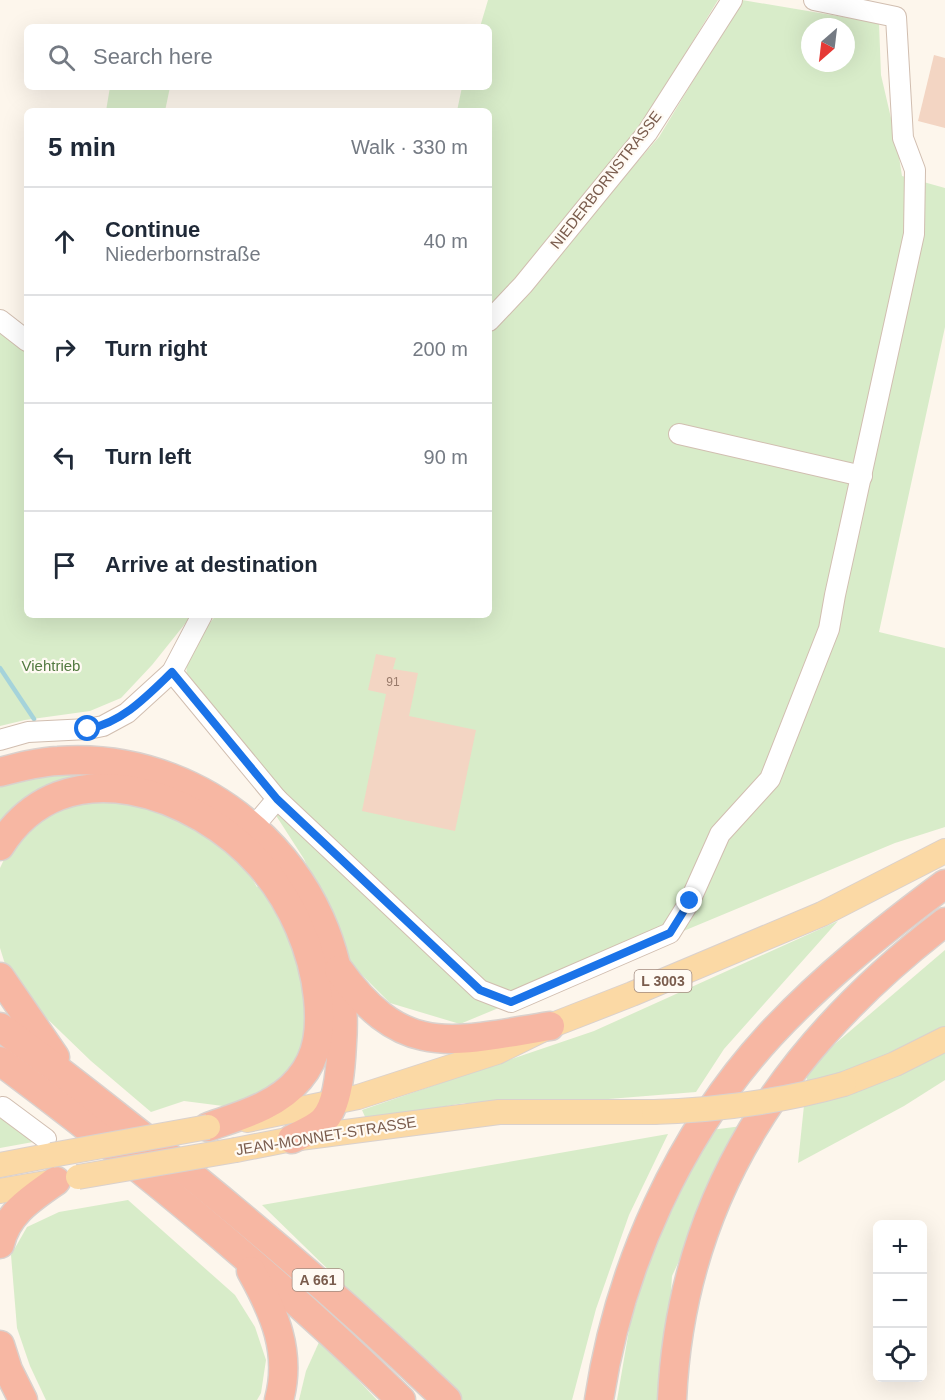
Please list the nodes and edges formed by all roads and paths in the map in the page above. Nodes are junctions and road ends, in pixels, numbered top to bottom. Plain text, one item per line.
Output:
1 (732, 0) edge
2 (814, 0) edge
3 (492, 318) edge
4 (0, 320) edge
5 (24, 339) edge
6 (679, 434) dead end
7 (862, 476) junction
8 (200, 618) edge
9 (172, 672) junction
10 (0, 740) edge
11 (0, 772) edge
12 (277, 799) junction
13 (261, 818) dead end
14 (0, 846) edge
15 (945, 851) edge
16 (945, 884) edge
17 (945, 922) edge
18 (336, 965) junction
19 (0, 977) edge
20 (550, 1026) junction
21 (0, 1027) edge
22 (945, 1039) edge
23 (0, 1061) edge
24 (70, 1079) junction
25 (332, 1103) junction
26 (1, 1106) edge
27 (208, 1127) junction
28 (292, 1139) junction
29 (58, 1163) junction
30 (0, 1165) edge
31 (0, 1191) edge
32 (0, 1244) edge
33 (242, 1253) junction
34 (0, 1345) edge
35 (23, 1400) edge
36 (279, 1400) edge
37 (402, 1400) edge
38 (447, 1400) edge
39 (599, 1400) edge
40 (672, 1400) edge

1 - 3 street, NIEDERBORNSTRASSE
2 - 7 street
4 - 5 street
6 - 7 street
7 - 12 street
8 - 9 street
9 - 10 street
9 - 12 street
11 - 18 highway
12 - 13 street
14 - 27 highway
15 - 20 main road, L 3003
16 - 39 highway
17 - 40 highway
18 - 20 highway
18 - 25 highway
19 - 24 highway
20 - 25 main road, L 3003
21 - 24 highway, A 661
22 - 28 main road, JEAN-MONNET-STRASSE / L 3003, bridge
23 - 33 highway, A 661
24 - 38 highway, A 661
25 - 27 main road, L 3003
25 - 28 highway
26 - 29 street
27 - 29 main road, JEAN-MONNET-STRASSE / L 3003, bridge
28 - 29 main road, JEAN-MONNET-STRASSE / L 3003, bridge
29 - 30 main road, JEAN-MONNET-STRASSE / L 3003
29 - 31 main road, JEAN-MONNET-STRASSE / L 3003
29 - 32 highway
33 - 36 highway
33 - 37 highway, A 661
34 - 35 highway

